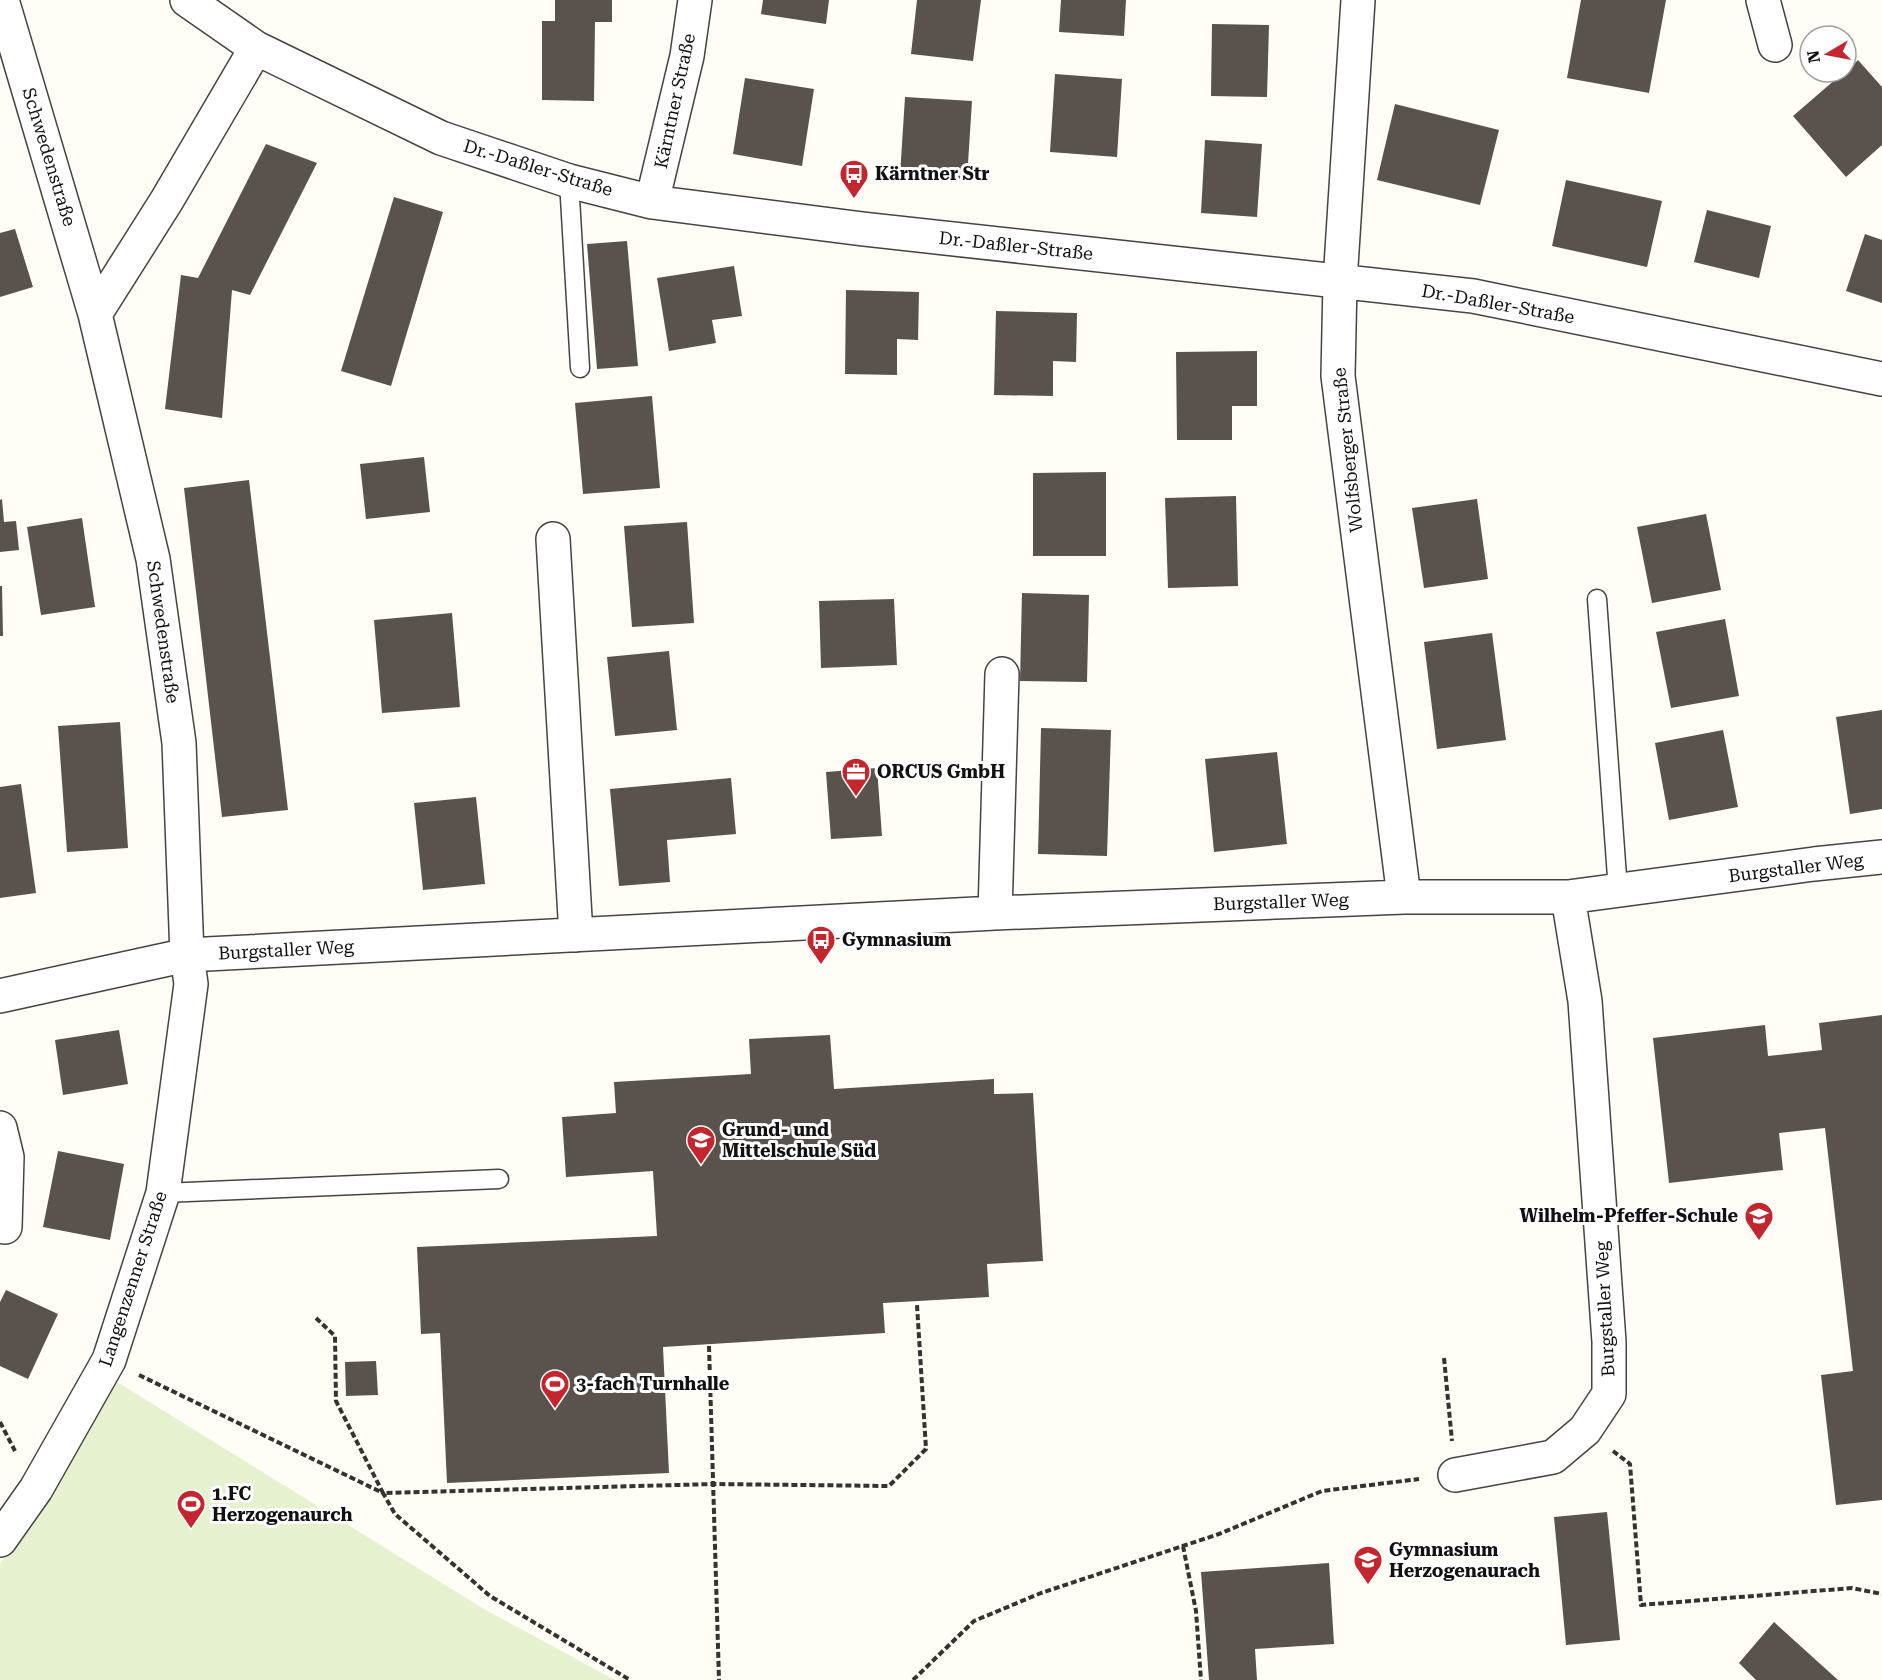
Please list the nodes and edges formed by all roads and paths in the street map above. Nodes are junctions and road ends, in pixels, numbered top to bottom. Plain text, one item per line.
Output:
1 (2, 0) edge
2 (187, 0) edge
3 (695, 0) edge
4 (1358, 0) edge
5 (1763, 0) edge
6 (1775, 45) dead end
7 (256, 48) junction
8 (569, 182) junction
9 (652, 202) junction
10 (1340, 282) junction
11 (95, 314) junction
12 (580, 368) dead end
13 (1882, 379) edge
14 (553, 538) dead end
15 (1597, 599) dead end
16 (1002, 674) dead end
17 (1882, 857) edge
18 (1618, 891) junction
19 (1404, 897) junction
20 (1568, 897) junction
21 (994, 913) junction
22 (576, 935) junction
23 (187, 955) junction
24 (0, 996) edge
25 (0, 1128) edge
26 (499, 1179) dead end
27 (163, 1193) junction
28 (4, 1227) dead end
29 (916, 1305) dead end
30 (316, 1318) dead end
31 (709, 1346) dead end
32 (1444, 1358) dead end
33 (109, 1360) junction
34 (1585, 1430) junction
35 (1455, 1475) junction
36 (713, 1484) junction
37 (383, 1493) junction
38 (0, 1539) edge
39 (1183, 1546) junction
40 (1882, 1594) edge
41 (630, 1680) edge
42 (719, 1680) edge
43 (913, 1680) edge
44 (1201, 1680) edge

1 - 11 street, Schwedenstraße
2 - 7 street, Dr.-Daßler-Straße
3 - 9 street, Kärntner Straße
4 - 10 street, Wolfsberger Straße
5 - 6 street
7 - 8 street, Dr.-Daßler-Straße
7 - 11 street
8 - 9 street, Dr.-Daßler-Straße
8 - 12 lane
9 - 10 street, Dr.-Daßler-Straße
10 - 13 street, Dr.-Daßler-Straße
10 - 19 street, Wolfsberger Straße
11 - 23 street, Schwedenstraße
14 - 22 street
15 - 18 lane
16 - 21 street
17 - 18 street, Burgstaller Weg
18 - 20 street, Burgstaller Weg
19 - 20 street, Burgstaller Weg
19 - 21 street, Burgstaller Weg
20 - 34 street, Burgstaller Weg
21 - 22 street, Burgstaller Weg
22 - 23 street, Burgstaller Weg
23 - 24 street, Burgstaller Weg
23 - 27 street, Langenzenner Straße
25 - 28 street
26 - 27 lane
27 - 33 street, Langenzenner Straße
29 - 36 path
30 - 37 path
31 - 36 path
32 - 35 path
33 - 37 path
33 - 38 street, Langenzenner Straße
34 - 35 street, Burgstaller Weg
34 - 40 path
35 - 39 path
36 - 37 path
36 - 42 path
37 - 41 path
39 - 43 path
39 - 44 path

